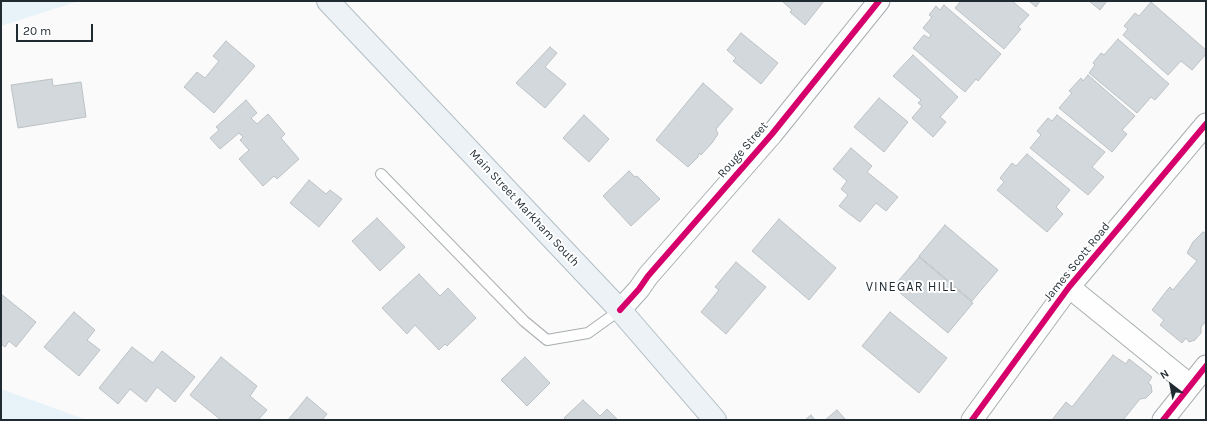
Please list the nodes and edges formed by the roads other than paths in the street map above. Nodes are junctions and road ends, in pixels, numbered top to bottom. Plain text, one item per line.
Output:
1 (328, 1) edge
2 (879, 1) edge
3 (1206, 124) edge
4 (381, 174) dead end
5 (1069, 287) junction
6 (620, 310) junction
7 (1206, 366) edge
8 (1190, 385) junction
9 (715, 420) edge
10 (972, 420) edge
11 (1163, 420) edge

1 - 6 main road, Main Street Markham South
2 - 6 street, Rouge Street
3 - 5 street, James Scott Road
4 - 6 lane
5 - 8 street
5 - 10 street, James Scott Road
6 - 9 main road, Main Street Markham South
7 - 8 street
8 - 11 street

